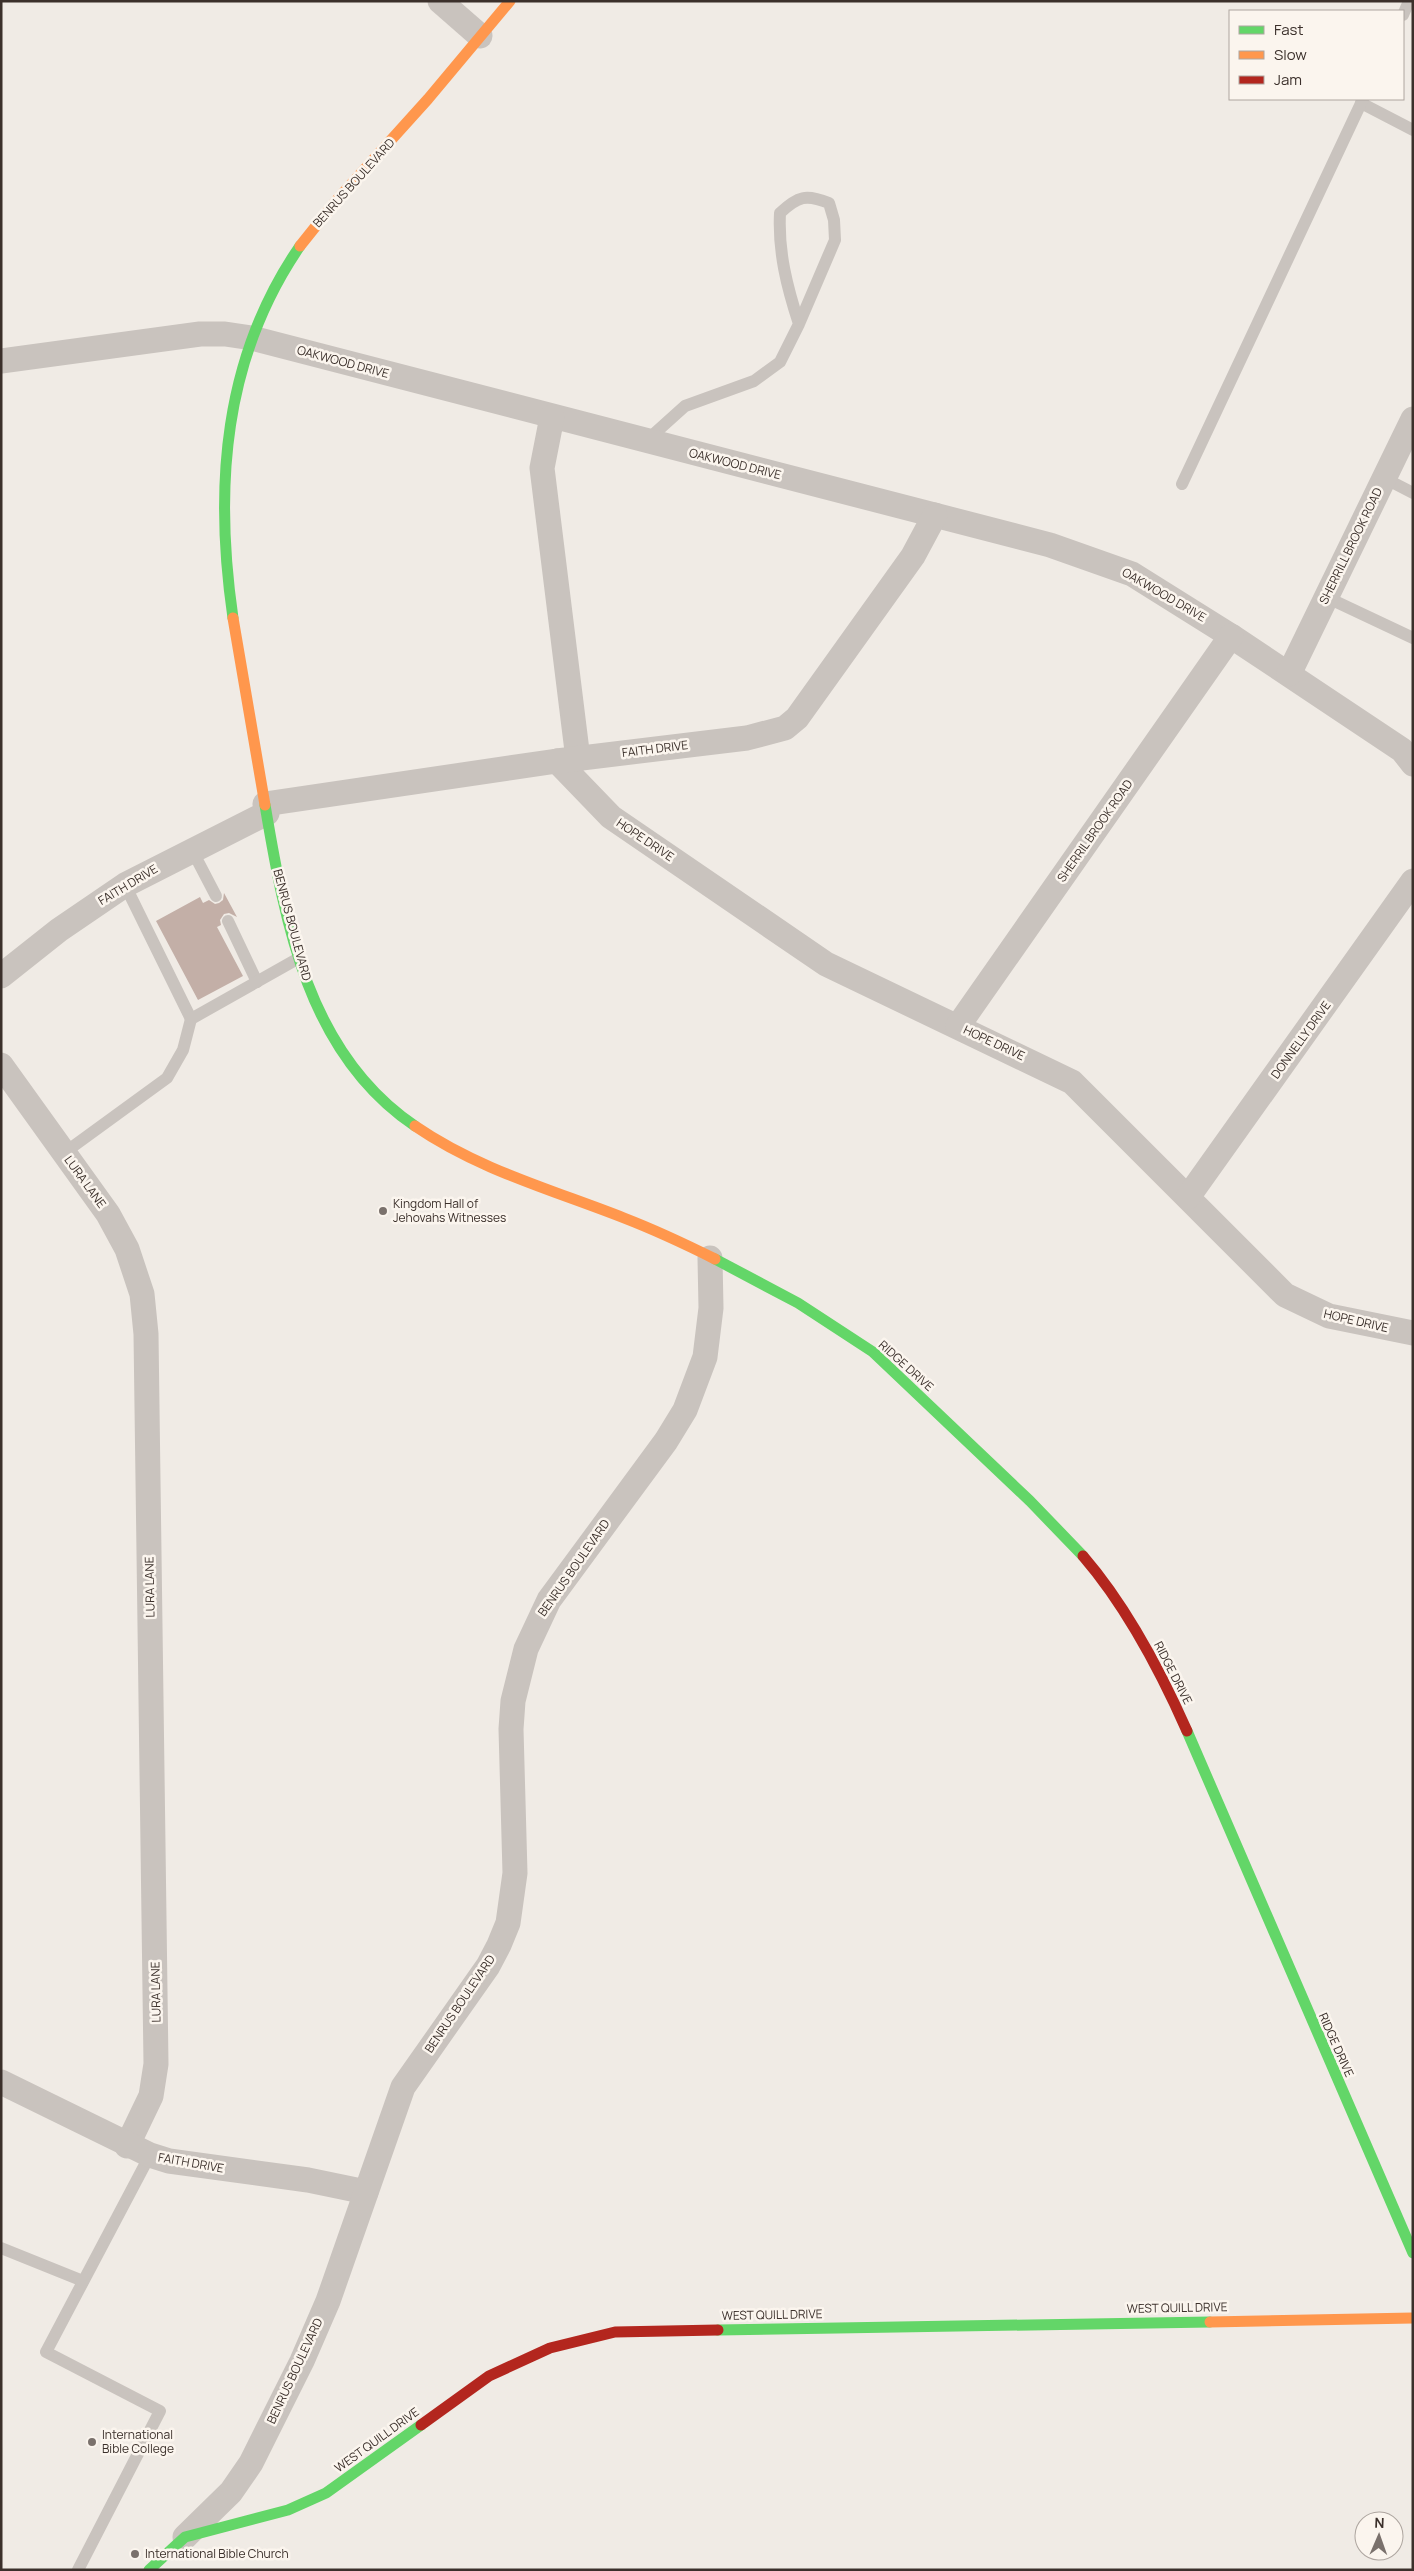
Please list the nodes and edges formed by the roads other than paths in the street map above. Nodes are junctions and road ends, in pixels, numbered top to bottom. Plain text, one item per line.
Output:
1 (440, 1) edge
2 (510, 1) edge
3 (1409, 1) edge
4 (1404, 13) edge
5 (480, 36) junction
6 (1362, 101) edge
7 (1413, 130) edge
8 (799, 324) junction
9 (252, 338) junction
10 (1, 361) edge
11 (552, 417) junction
12 (1413, 418) edge
13 (645, 442) junction
14 (1384, 478) junction
15 (1182, 484) dead end
16 (1413, 493) edge
17 (934, 515) junction
18 (1326, 597) junction
19 (1231, 636) junction
20 (1413, 638) edge
21 (1289, 674) junction
22 (568, 760) junction
23 (1413, 764) edge
24 (266, 808) junction
25 (192, 850) junction
26 (1413, 881) edge
27 (125, 885) junction
28 (216, 896) dead end
29 (228, 921) dead end
30 (299, 958) junction
31 (1, 976) edge
32 (257, 982) junction
33 (191, 1019) junction
34 (958, 1026) junction
35 (1, 1065) edge
36 (64, 1153) junction
37 (1188, 1197) junction
38 (710, 1258) junction
39 (1413, 1334) edge
40 (1, 2082) edge
41 (139, 2151) junction
42 (366, 2192) junction
43 (1, 2248) edge
44 (1413, 2253) edge
45 (83, 2281) junction
46 (1413, 2318) edge
47 (185, 2537) junction
48 (78, 2570) edge
49 (149, 2570) edge

1 - 5 street
2 - 5 street, BENRUS BOULEVARD
3 - 4 lane
5 - 9 street, BENRUS BOULEVARD
6 - 7 lane
6 - 15 lane
8 - 8 lane
8 - 13 lane
9 - 10 street, OAKWOOD DRIVE
9 - 11 street, OAKWOOD DRIVE
9 - 24 street, BENRUS BOULEVARD
11 - 13 street, OAKWOOD DRIVE
11 - 22 street
12 - 14 street, SHERRILL BROOK ROAD
13 - 17 street, OAKWOOD DRIVE
14 - 16 lane
14 - 18 street, SHERRILL BROOK ROAD
17 - 19 street, OAKWOOD DRIVE
17 - 22 street, FAITH DRIVE
18 - 20 lane
18 - 21 street, SHERRILL BROOK ROAD
19 - 21 street, OAKWOOD DRIVE
19 - 34 street, SHERRIL BROOK ROAD
21 - 23 street, OAKWOOD DRIVE
22 - 24 street, FAITH DRIVE
22 - 34 street, HOPE DRIVE
24 - 25 street, FAITH DRIVE
24 - 30 street, BENRUS BOULEVARD
25 - 27 street, FAITH DRIVE
25 - 28 lane
26 - 37 street, DONNELLY DRIVE
27 - 31 street, FAITH DRIVE
27 - 33 lane
29 - 32 lane
30 - 32 lane
30 - 38 street, BENRUS BOULEVARD
32 - 33 lane
33 - 36 lane
34 - 37 street, HOPE DRIVE
35 - 36 street, LURA LANE
36 - 41 street, LURA LANE
37 - 39 street, HOPE DRIVE
38 - 42 street, BENRUS BOULEVARD
38 - 44 street, RIDGE DRIVE
40 - 41 street, FAITH DRIVE
41 - 42 street, FAITH DRIVE
41 - 45 lane
42 - 47 street, BENRUS BOULEVARD
43 - 45 lane
45 - 48 lane
46 - 47 street, WEST QUILL DRIVE
47 - 49 street, BENRUS BOULEVARD

